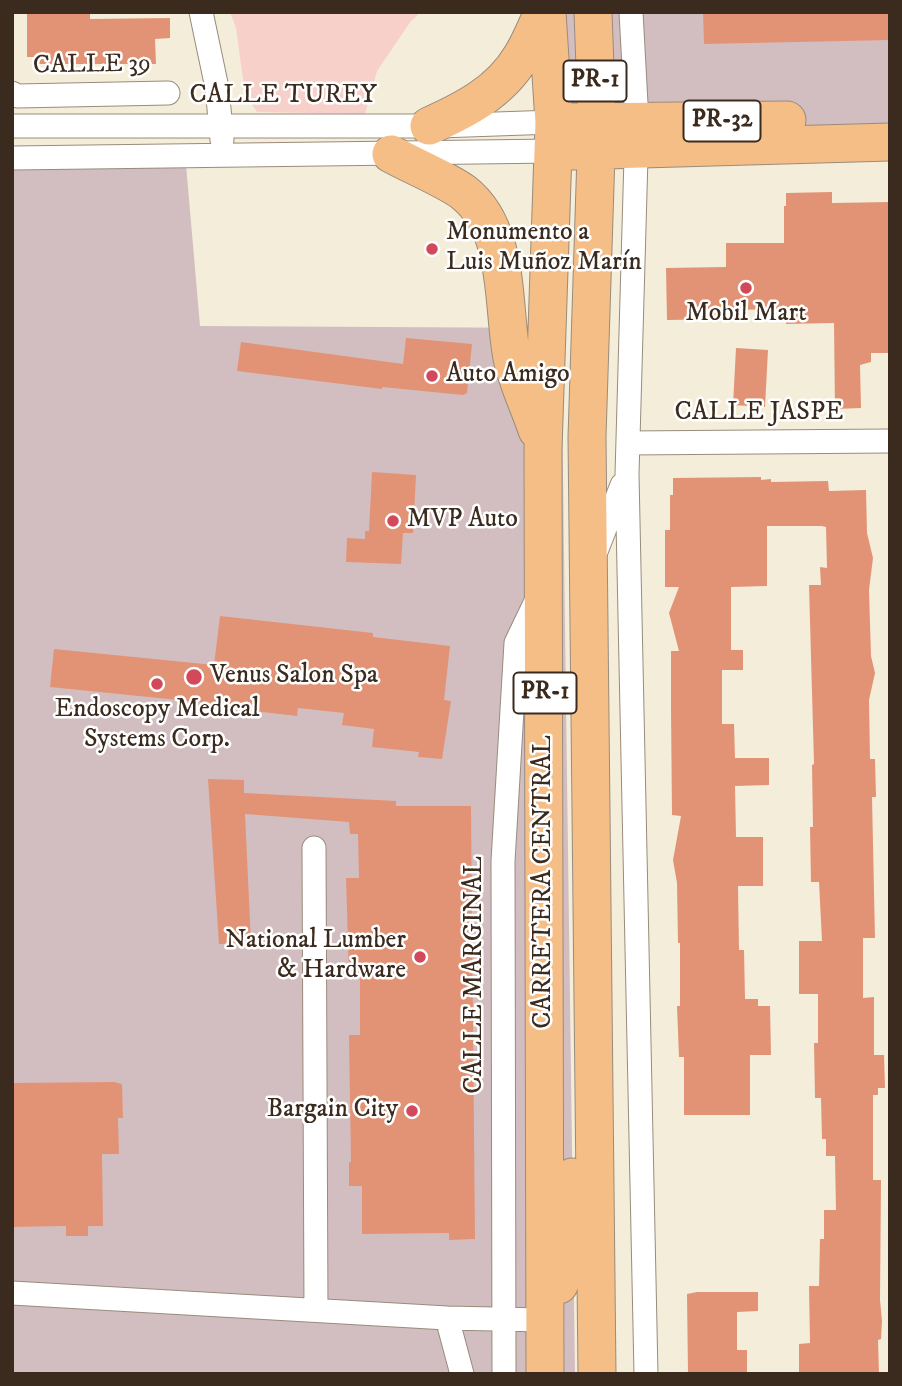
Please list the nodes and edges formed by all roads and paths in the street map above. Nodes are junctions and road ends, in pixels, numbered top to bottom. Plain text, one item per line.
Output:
1 (201, 12) edge
2 (545, 12) edge
3 (593, 12) edge
4 (631, 12) edge
5 (168, 93) dead end
6 (15, 95) edge
7 (890, 119) edge
8 (220, 125) junction
9 (12, 126) edge
10 (429, 126) junction
11 (636, 135) junction
12 (596, 136) junction
13 (554, 137) junction
14 (890, 142) edge
15 (391, 154) junction
16 (223, 156) junction
17 (12, 158) edge
18 (890, 441) edge
19 (628, 443) junction
20 (543, 449) junction
21 (627, 474) junction
22 (590, 566) junction
23 (545, 583) junction
24 (314, 848) dead end
25 (595, 1113) junction
26 (12, 1293) edge
27 (316, 1310) junction
28 (447, 1318) junction
29 (504, 1320) junction
30 (544, 1321) junction
31 (462, 1374) edge
32 (504, 1374) edge
33 (545, 1374) edge
34 (566, 1374) edge
35 (597, 1374) edge
36 (646, 1374) edge

1 - 8 street
2 - 10 main road
2 - 13 main road, CARRETERA CENTRAL / PR-1
3 - 12 main road, CARRETERA CENTRAL / PR-1
4 - 11 street
5 - 6 street, CALLE 39
7 - 11 main road, PR-32
8 - 9 street, CALLE TUREY
8 - 10 street, CALLE TUREY
8 - 16 street
10 - 13 street, CALLE TUREY
11 - 12 main road
11 - 14 main road
11 - 19 street
12 - 13 main road
12 - 22 main road, CARRETERA CENTRAL
13 - 15 street
13 - 20 main road, CARRETERA CENTRAL / PR-1
15 - 16 street
15 - 20 main road
16 - 17 street
18 - 19 street, CALLE JASPE
19 - 21 street
20 - 23 main road, CARRETERA CENTRAL / PR-1
21 - 22 street
21 - 36 street
22 - 25 main road, CARRETERA CENTRAL / PR-1
23 - 29 street, CALLE MARGINAL
23 - 30 main road, CARRETERA CENTRAL / PR-1
24 - 27 street
25 - 30 main road
25 - 35 main road, CARRETERA CENTRAL / PR-1
26 - 27 street
27 - 28 street
28 - 29 street
28 - 31 street
29 - 30 street
29 - 32 street, CALLE MARGINAL
30 - 33 main road, CARRETERA CENTRAL / PR-1
30 - 34 main road

